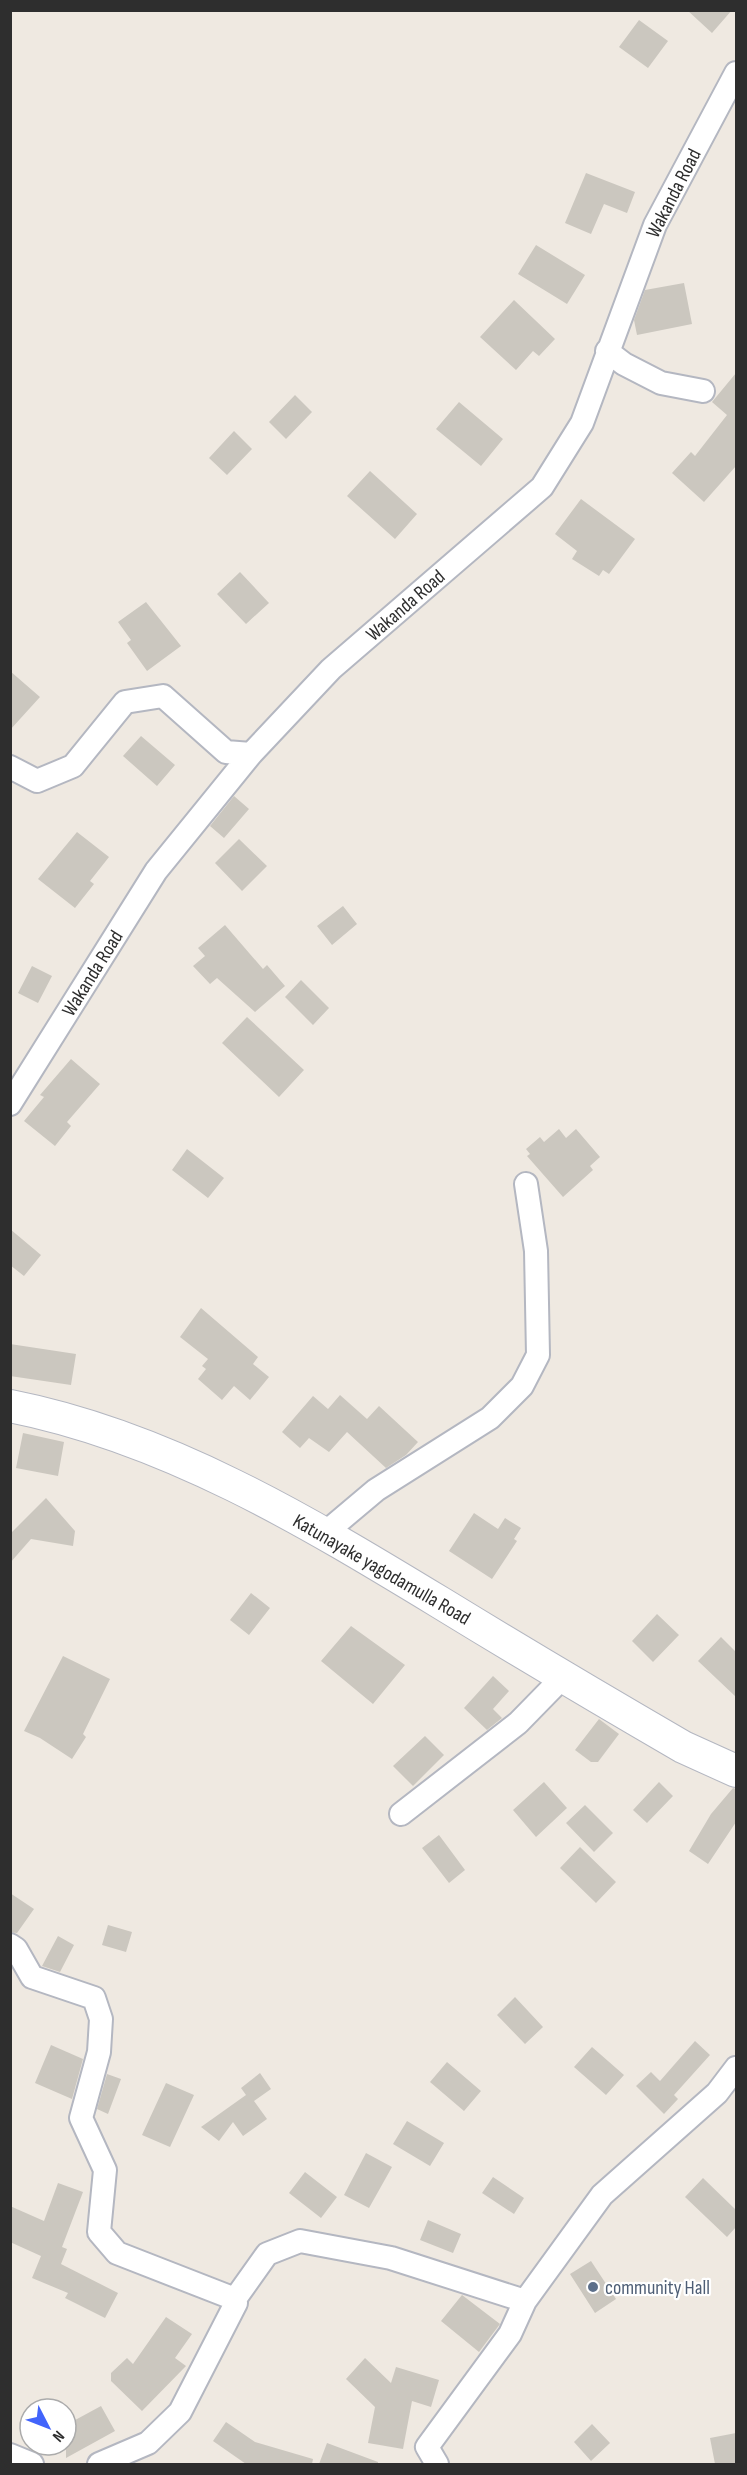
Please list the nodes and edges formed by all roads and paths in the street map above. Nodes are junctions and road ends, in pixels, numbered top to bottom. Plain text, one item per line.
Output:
1 (736, 73) edge
2 (607, 351) junction
3 (703, 391) dead end
4 (251, 754) junction
5 (10, 767) edge
6 (10, 1104) edge
7 (526, 1184) dead end
8 (10, 1406) edge
9 (325, 1533) junction
10 (563, 1677) junction
11 (736, 1771) edge
12 (401, 1814) dead end
13 (10, 1945) edge
14 (736, 2068) edge
15 (235, 2299) junction
16 (525, 2301) junction
17 (10, 2455) edge
18 (32, 2464) edge
19 (99, 2464) edge
20 (437, 2464) edge

1 - 2 street, Wakanda Road
2 - 3 street
2 - 4 street, Wakanda Road
4 - 5 street
4 - 6 street, Wakanda Road
7 - 9 street
8 - 9 main road, Katunayake yagodamulla Road
9 - 10 main road, Katunayake yagodamulla Road
10 - 11 main road, Katunayake yagodamulla Road
10 - 12 street
13 - 15 street
14 - 16 street
15 - 16 street
15 - 19 street
16 - 20 street
17 - 18 street

